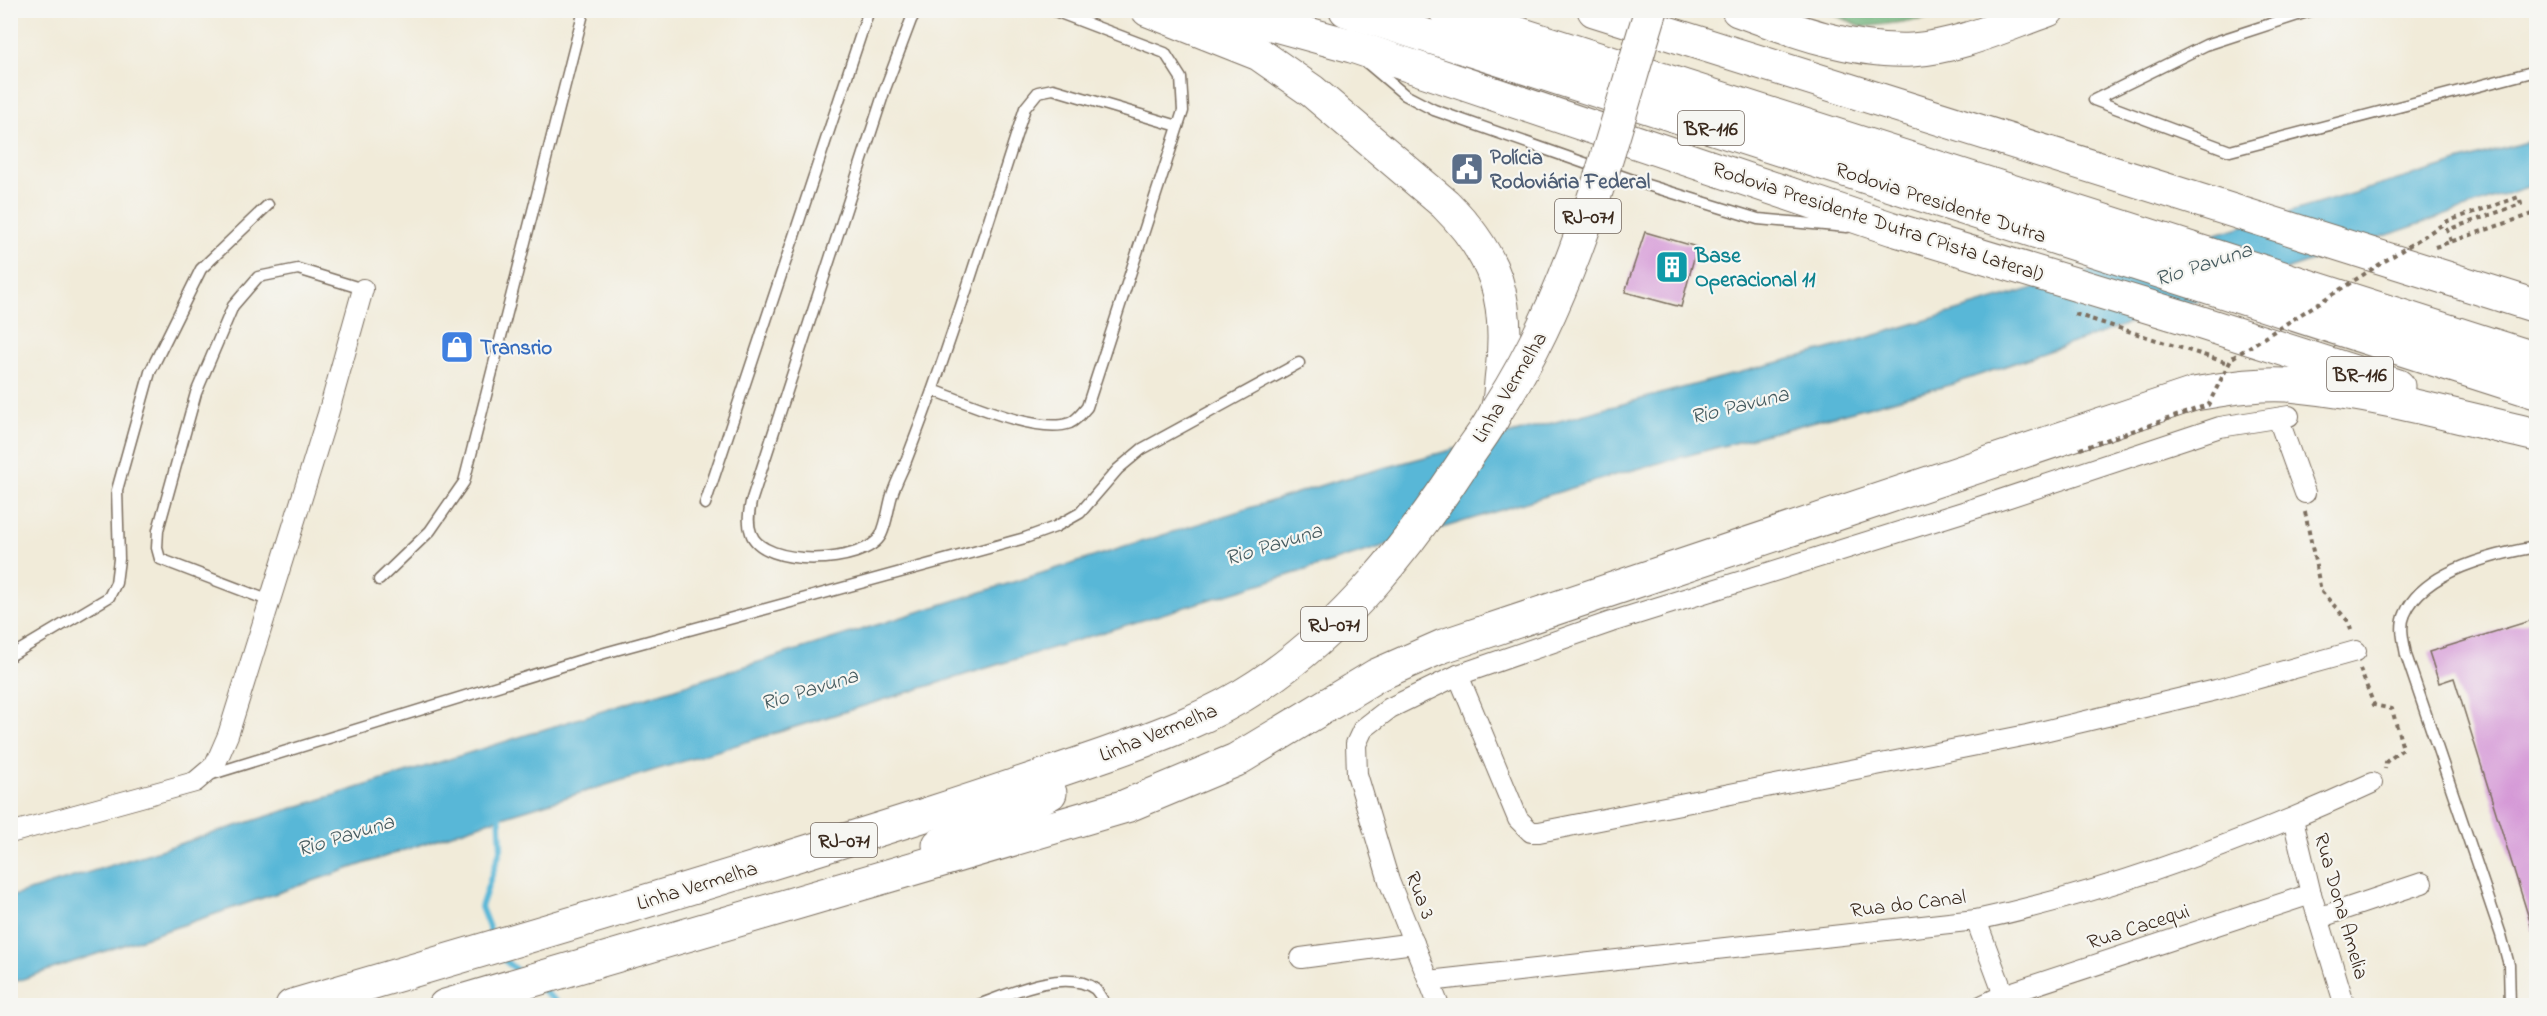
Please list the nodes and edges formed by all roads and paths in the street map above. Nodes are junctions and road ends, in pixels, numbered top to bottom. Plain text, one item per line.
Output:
1 (584, 10) edge
2 (869, 10) edge
3 (917, 10) edge
4 (1052, 10) edge
5 (1148, 10) edge
6 (1221, 10) edge
7 (1346, 10) edge
8 (1445, 10) edge
9 (1651, 10) edge
10 (1738, 10) edge
11 (2048, 10) edge
12 (2313, 10) edge
13 (1596, 11) edge
14 (2536, 71) edge
15 (1178, 126) junction
16 (268, 205) dead end
17 (2536, 213) edge
18 (2451, 241) junction
19 (2431, 248) dead end
20 (363, 289) joint
21 (2536, 306) edge
22 (2130, 332) dead end
23 (2536, 359) edge
24 (1299, 363) dead end
25 (2231, 364) dead end
26 (933, 390) junction
27 (2536, 392) edge
28 (1497, 410) junction
29 (2536, 434) edge
30 (2080, 449) dead end
31 (2305, 493) dead end
32 (705, 504) dead end
33 (2536, 547) edge
34 (379, 580) dead end
35 (270, 601) junction
36 (2356, 651) dead end
37 (10, 656) edge
38 (1458, 675) junction
39 (1146, 740) junction
40 (205, 776) junction
41 (2372, 783) dead end
42 (2293, 819) junction
43 (10, 833) edge
44 (2422, 883) dead end
45 (849, 887) junction
46 (2311, 894) junction
47 (2318, 918) junction
48 (1976, 920) junction
49 (1414, 943) junction
50 (1301, 958) dead end
51 (1429, 981) junction
52 (2006, 1000) edge
53 (292, 1005) edge
54 (446, 1005) edge
55 (976, 1005) edge
56 (1106, 1005) edge
57 (1439, 1005) edge
58 (1981, 1005) edge
59 (2345, 1005) edge
60 (2510, 1005) edge

1 - 34 lane
2 - 32 lane
3 - 26 lane
4 - 15 lane
5 - 28 highway, RJ-071
6 - 29 highway, Rodovia Presidente Dutra (Pista Lateral) / BR-116
7 - 27 highway, Rodovia Presidente Dutra / BR-116
8 - 23 highway, Rodovia Presidente Dutra / BR-116
9 - 28 highway, Linha Vermelha / RJ-071, bridge
10 - 11 highway
12 - 14 lane
13 - 21 highway
15 - 26 lane
15 - 26 lane
16 - 37 lane
17 - 18 path
18 - 19 path
18 - 30 path, bridge
20 - 35 street
20 - 35 lane
22 - 25 path
24 - 40 lane
28 - 39 highway, Linha Vermelha / RJ-071
29 - 45 highway
31 - 38 street, Rua 3
33 - 60 lane
35 - 40 street
36 - 38 street
38 - 49 street, Rua 3
39 - 45 highway
39 - 53 highway, Linha Vermelha / RJ-071
40 - 43 street
41 - 42 street, Rua do Canal
42 - 46 street, Rua Dona Amelia
42 - 48 street, Rua do Canal
44 - 47 street
45 - 54 highway, RJ-071
46 - 47 street, Rua Dona Amelia
46 - 52 street, Rua Cacequi
47 - 59 street, Rua Dona Amelia
48 - 51 street, Rua do Canal
48 - 52 street
49 - 50 street
49 - 51 street, Rua 3
51 - 57 street, Rua 3
52 - 58 street, Rua Cacequi
55 - 56 lane

